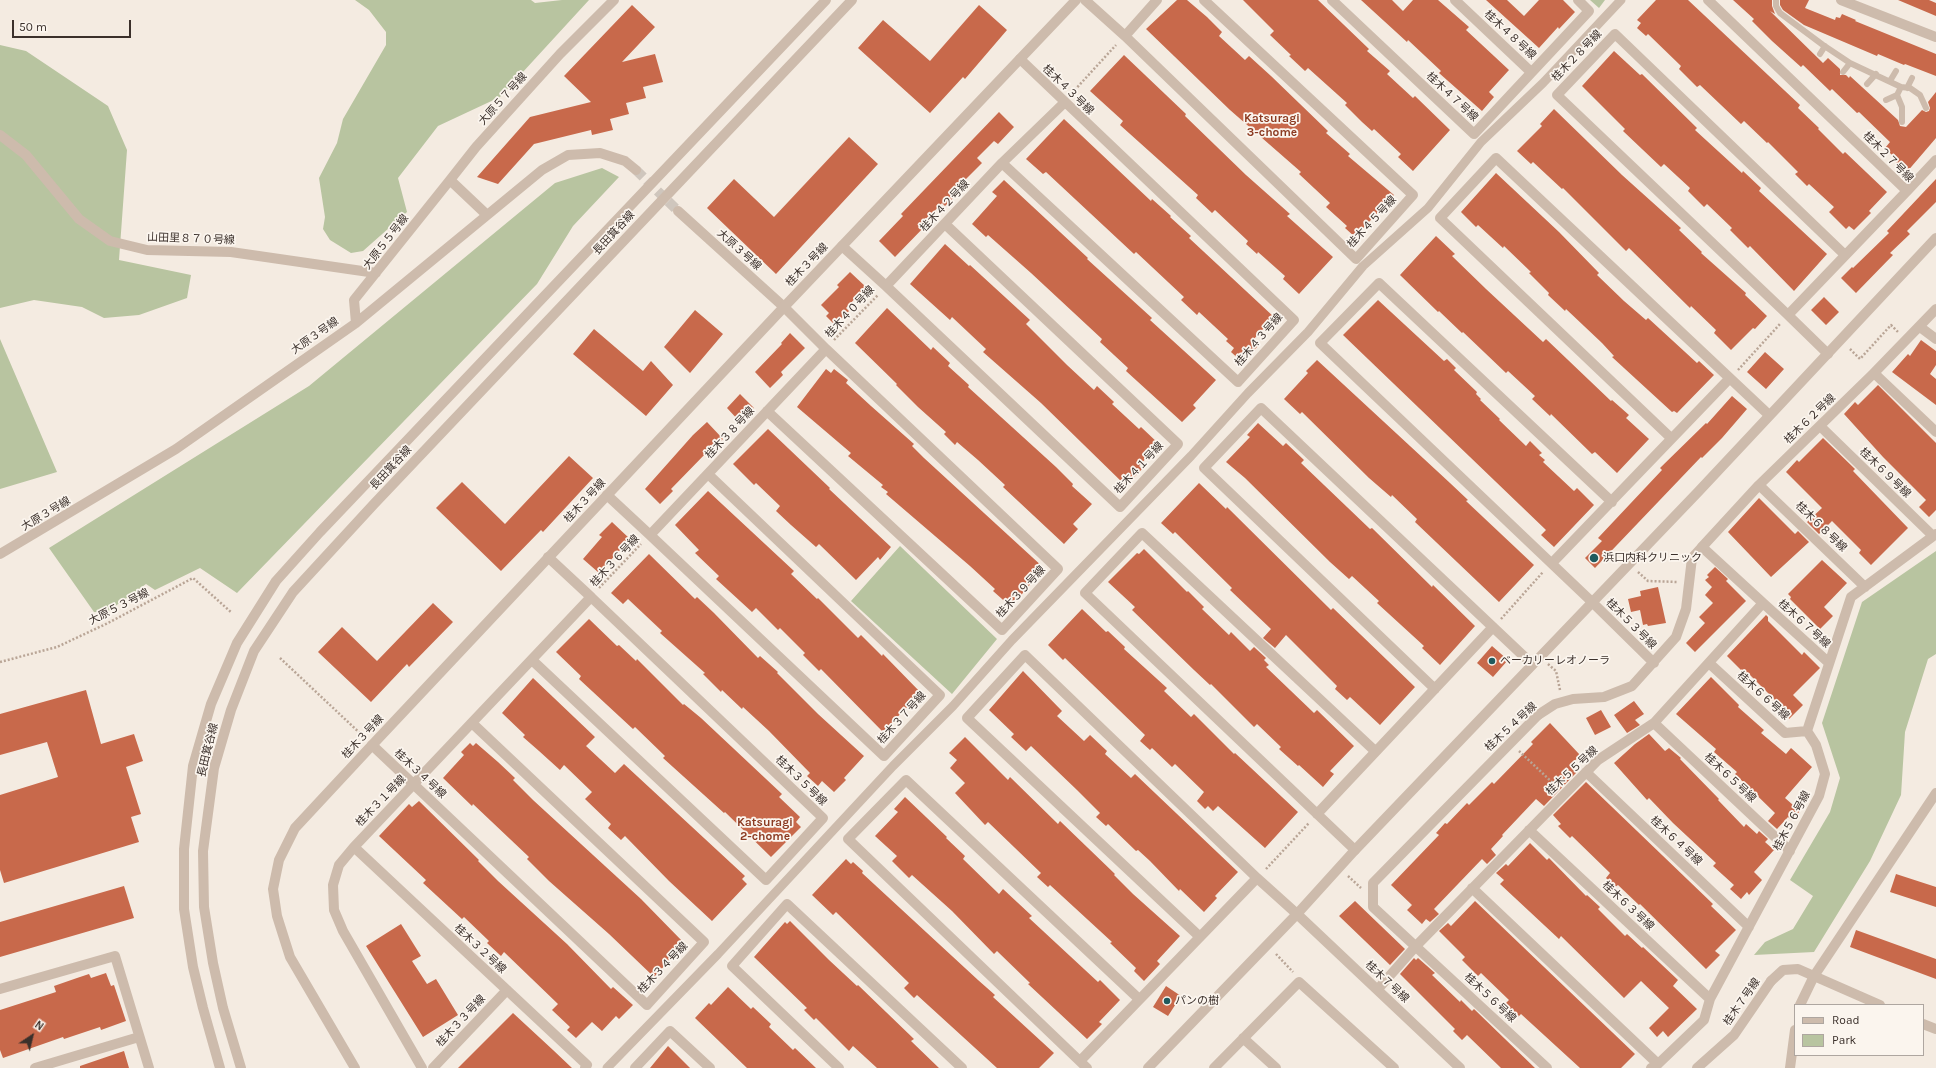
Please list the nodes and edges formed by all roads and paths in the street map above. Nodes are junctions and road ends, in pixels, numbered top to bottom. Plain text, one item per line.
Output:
1 (614, 0) edge
2 (826, 0) edge
3 (852, 0) edge
4 (1076, 0) edge
5 (1085, 0) edge
6 (1158, 0) edge
7 (1204, 0) edge
8 (1332, 0) edge
9 (1455, 0) edge
10 (1578, 0) edge
11 (1621, 0) edge
12 (1841, 0) edge
13 (1710, 1) edge
14 (1774, 2) edge
15 (1124, 36) junction
16 (1936, 37) edge
17 (1825, 46) junction
18 (1820, 54) dead end
19 (1020, 59) junction
20 (1850, 63) junction
21 (1896, 71) dead end
22 (1531, 72) junction
23 (1842, 72) dead end
24 (1876, 74) junction
25 (1912, 78) dead end
26 (1890, 81) junction
27 (1867, 84) dead end
28 (1904, 88) junction
29 (1897, 95) junction
30 (1886, 100) dead end
31 (1064, 103) junction
32 (1926, 108) dead end
33 (1902, 122) dead end
34 (0, 135) edge
35 (1936, 160) edge
36 (1002, 163) junction
37 (636, 170) tunnel mouth
38 (450, 180) junction
39 (1908, 191) junction
40 (678, 211) tunnel mouth
41 (487, 215) junction
42 (945, 224) junction
43 (1936, 238) edge
44 (842, 246) junction
45 (1846, 255) junction
46 (376, 273) junction
47 (886, 286) junction
48 (784, 307) junction
49 (1936, 309) edge
50 (1788, 315) junction
51 (356, 323) junction
52 (1920, 327) junction
53 (1936, 339) edge
54 (1841, 340) junction
55 (1907, 340) junction
56 (826, 349) junction
57 (1828, 354) junction
58 (1874, 373) junction
59 (1729, 379) junction
60 (767, 411) junction
61 (1769, 415) junction
62 (1820, 426) junction
63 (1936, 432) edge
64 (1671, 438) junction
65 (708, 474) junction
66 (1759, 485) junction
67 (606, 495) junction
68 (1612, 502) junction
69 (650, 535) junction
70 (1934, 535) edge
71 (1702, 547) junction
72 (0, 554) edge
73 (548, 557) junction
74 (1552, 563) junction
75 (1629, 563) junction
76 (1688, 583) junction
77 (1865, 587) junction
78 (591, 597) junction
79 (1592, 602) junction
80 (1763, 603) junction
81 (232, 613) dead end
82 (1493, 627) junction
83 (1540, 656) junction
84 (280, 658) dead end
85 (532, 660) junction
86 (0, 662) edge
87 (1828, 662) junction
88 (1654, 663) junction
89 (1709, 663) junction
90 (1532, 664) junction
91 (1435, 689) junction
92 (1563, 702) junction
93 (472, 723) junction
94 (1654, 723) junction
95 (1807, 731) junction
96 (1510, 742) junction
97 (372, 745) junction
98 (1376, 751) junction
99 (1586, 772) junction
100 (1551, 781) dead end
101 (414, 784) junction
102 (1936, 793) edge
103 (1317, 814) junction
104 (1529, 830) junction
105 (354, 847) junction
106 (1355, 850) junction
107 (1790, 851) junction
108 (1339, 868) junction
109 (1257, 878) junction
110 (1373, 888) junction
111 (1472, 888) junction
112 (1297, 914) junction
113 (1749, 927) junction
114 (1200, 937) junction
115 (1267, 945) junction
116 (1416, 946) junction
117 (1814, 976) junction
118 (1299, 982) junction
119 (0, 989) edge
120 (1378, 989) junction
121 (507, 990) junction
122 (1139, 999) junction
123 (1710, 999) junction
124 (1800, 1004) edge
125 (1878, 1004) edge
126 (1924, 1024) edge
127 (1936, 1029) edge
128 (139, 1037) junction
129 (1243, 1038) junction
130 (1794, 1038) edge
131 (1083, 1064) edge
132 (48, 1066) edge
133 (1655, 1066) edge
134 (35, 1068) edge
135 (149, 1068) edge
136 (220, 1068) edge
137 (240, 1068) edge
138 (355, 1068) edge
139 (422, 1068) edge
140 (433, 1068) edge
141 (585, 1068) edge
142 (607, 1068) edge
143 (635, 1068) edge
144 (710, 1068) edge
145 (839, 1068) edge
146 (962, 1068) edge
147 (1148, 1068) edge
148 (1214, 1068) edge
149 (1276, 1068) edge
150 (1394, 1068) edge
151 (1460, 1068) edge
152 (1546, 1068) edge
153 (1697, 1068) edge
154 (1790, 1068) edge

1 - 38 street, 大原５７号線
2 - 136 street, 長田箕谷線
3 - 137 street, 長田箕谷線
4 - 19 street, 桂木３号線
5 - 15 street
6 - 15 street
7 - 15 street, 桂木４５号線
8 - 22 street, 桂木４７号線
9 - 22 street, 桂木４８号線
10 - 22 street, 桂木４７号線
11 - 142 street
12 - 16 street
13 - 39 street, 桂木２７号線
14 - 17 lane
15 - 31 path
17 - 18 lane
17 - 20 lane
19 - 31 street, 桂木４３号線
19 - 44 street, 桂木３号線
20 - 23 lane
20 - 24 lane
21 - 26 lane
24 - 26 lane
24 - 27 lane
25 - 28 lane
26 - 28 lane
28 - 29 lane
28 - 32 lane
29 - 30 lane
29 - 33 lane
31 - 36 street, 桂木４２号線
31 - 36 street, 桂木４３号線
34 - 46 street, 山田里８７０号線
35 - 39 street
36 - 42 street, 桂木４２号線
37 - 41 street, 大原３号線
38 - 41 street
38 - 46 street, 大原５５号線
39 - 45 street, 桂木２７号線
40 - 48 street, 大原３号線
41 - 51 street, 大原３号線
42 - 47 street, 桂木４２号線
42 - 47 street, 桂木４１号線
43 - 54 street
44 - 47 street
44 - 48 street, 桂木３号線
45 - 50 street, 桂木２７号線
45 - 50 street, 桂木２８号線
46 - 51 street, 大原５５号線
47 - 56 path, 桂木４０号線
48 - 56 street
48 - 67 street, 桂木３号線
49 - 52 street, 桂木６２号線
50 - 57 street
50 - 59 path
51 - 72 street, 大原３号線
52 - 53 street
52 - 55 street, 桂木６２号線
54 - 55 path
54 - 57 street
55 - 58 street, 桂木６２号線
56 - 60 street, 桂木３８号線
56 - 60 street, 桂木３９号線
57 - 61 street
58 - 62 street, 桂木６２号線
58 - 63 street
59 - 61 street
59 - 64 street
59 - 64 street
60 - 65 street, 桂木３８号線
61 - 75 street
62 - 66 street, 桂木６２号線
62 - 70 street, 桂木６９号線
64 - 68 street
65 - 69 street, 桂木３８号線
65 - 69 street, 桂木３７号線
66 - 71 street, 桂木６２号線
66 - 77 street, 桂木６８号線
67 - 69 street
67 - 73 street, 桂木３号線
68 - 74 street
68 - 74 street, 桂木５３号線
69 - 78 path, 桂木３６号線
70 - 77 street
71 - 76 street, 桂木５４号線
71 - 80 street
73 - 78 street
73 - 97 street, 桂木３号線
74 - 79 street, 桂木５３号線
74 - 82 path
75 - 76 path
75 - 79 street
76 - 88 street, 桂木５４号線
77 - 87 street
78 - 85 street, 桂木３１号線
78 - 85 street, 桂木３５号線
79 - 83 street
79 - 88 street, 桂木５３号線
80 - 87 street, 桂木６７号線
80 - 89 street, 桂木５５号線
81 - 86 path, 大原５３号線
82 - 90 street
82 - 91 street
82 - 91 street
83 - 90 street
83 - 92 path
84 - 97 path
85 - 93 street, 桂木３１号線
87 - 95 street
88 - 92 street, 桂木５４号線
89 - 94 street, 桂木５５号線
89 - 95 street, 桂木６６号線
90 - 106 street
91 - 98 street
92 - 96 street, 桂木５４号線
93 - 101 street, 桂木３１号線
93 - 101 street, 桂木３４号線
94 - 99 street, 桂木５５号線
94 - 107 street, 桂木６５号線
95 - 107 street, 桂木５６号線
96 - 100 path
96 - 110 street, 桂木５４号線
97 - 101 street, 桂木３４号線
97 - 138 street, 桂木３号線
98 - 103 street
98 - 103 street
99 - 104 street, 桂木５５号線
99 - 113 street, 桂木６４号線
101 - 105 street, 桂木３１号線
102 - 117 street
103 - 106 street
103 - 109 path
104 - 111 street, 桂木５５号線
104 - 123 street, 桂木６３号線
105 - 121 street, 桂木３２号線
105 - 139 street, 桂木３１号線
106 - 108 street
107 - 113 street, 桂木５６号線
108 - 110 path
108 - 112 street
109 - 112 street, 桂木７号線
109 - 114 street
109 - 114 street, 桂木７号線
110 - 116 street
111 - 116 street, 桂木５５号線
111 - 133 street, 桂木５６号線
112 - 115 street
112 - 120 street, 桂木７号線
113 - 123 street, 桂木５６号線
114 - 122 street
115 - 118 path
115 - 147 street
116 - 120 street, 桂木５５号線
116 - 152 street, 桂木５６号線
117 - 124 street
117 - 125 street, 桂木７号線
117 - 153 street, 桂木７号線
118 - 129 street
118 - 150 street
119 - 128 street
120 - 151 street, 桂木７号線
121 - 140 street, 桂木３３号線
121 - 141 street, 桂木３２号線
122 - 131 street
122 - 131 street
123 - 133 street, 桂木５６号線
126 - 127 street
128 - 132 street
128 - 135 street
129 - 148 street
129 - 149 street
130 - 154 street
132 - 134 street
143 - 144 street
145 - 146 street

